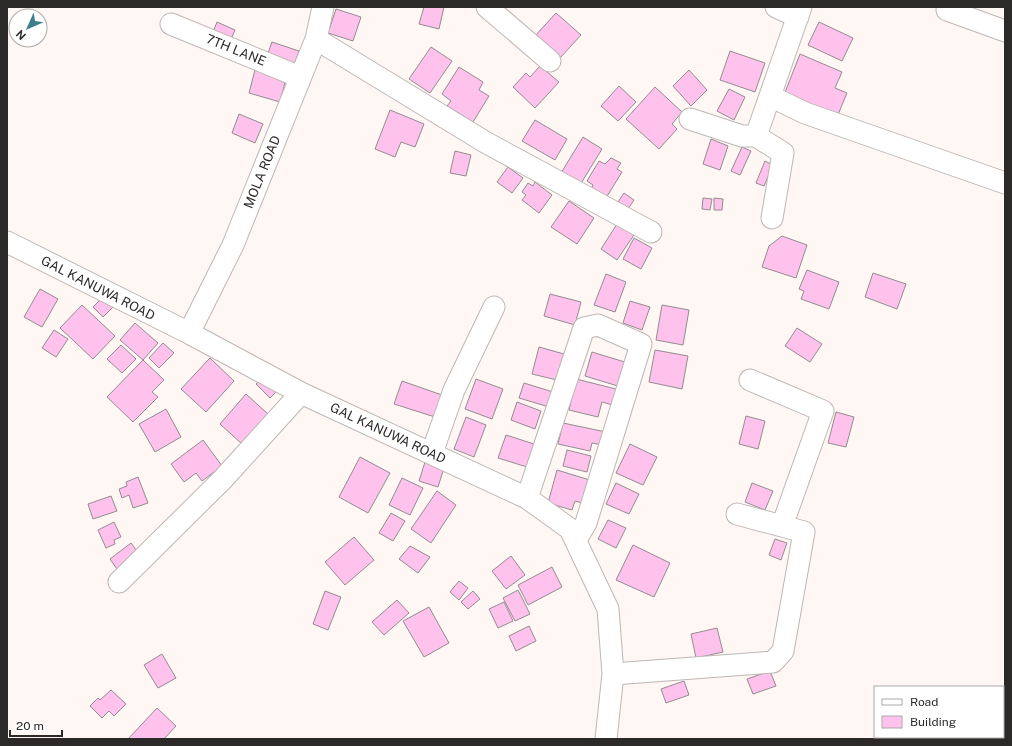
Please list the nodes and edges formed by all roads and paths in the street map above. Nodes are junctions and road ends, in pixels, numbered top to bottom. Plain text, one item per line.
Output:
1 (323, 7) edge
2 (487, 7) edge
3 (776, 7) edge
4 (945, 8) edge
5 (800, 12) edge
6 (171, 24) dead end
7 (1005, 31) edge
8 (316, 39) junction
9 (550, 61) dead end
10 (300, 77) junction
11 (770, 96) junction
12 (690, 119) dead end
13 (756, 136) junction
14 (1005, 183) edge
15 (772, 218) dead end
16 (651, 232) dead end
17 (7, 242) edge
18 (494, 307) dead end
19 (189, 333) junction
20 (750, 380) dead end
21 (302, 393) junction
22 (432, 453) junction
23 (527, 498) junction
24 (737, 514) dead end
25 (782, 526) junction
26 (576, 540) junction
27 (119, 582) dead end
28 (613, 674) junction
29 (606, 739) edge

1 - 8 street, MOLA ROAD
2 - 9 street
3 - 5 street
4 - 7 street
5 - 11 street
6 - 10 street, 7TH LANE
8 - 10 street, MOLA ROAD
8 - 16 street
10 - 19 street, MOLA ROAD
11 - 13 street
11 - 14 street
12 - 13 street
13 - 15 street
17 - 19 street, GAL KANUWA ROAD
18 - 22 street
19 - 21 street, GAL KANUWA ROAD
20 - 25 street
21 - 22 street, GAL KANUWA ROAD
21 - 27 street
22 - 23 street, GAL KANUWA ROAD
23 - 26 street, GAL KANUWA ROAD
23 - 26 street
24 - 25 street
25 - 28 street
26 - 28 street, GAL KANUWA ROAD
28 - 29 street, GAL KANUWA ROAD

